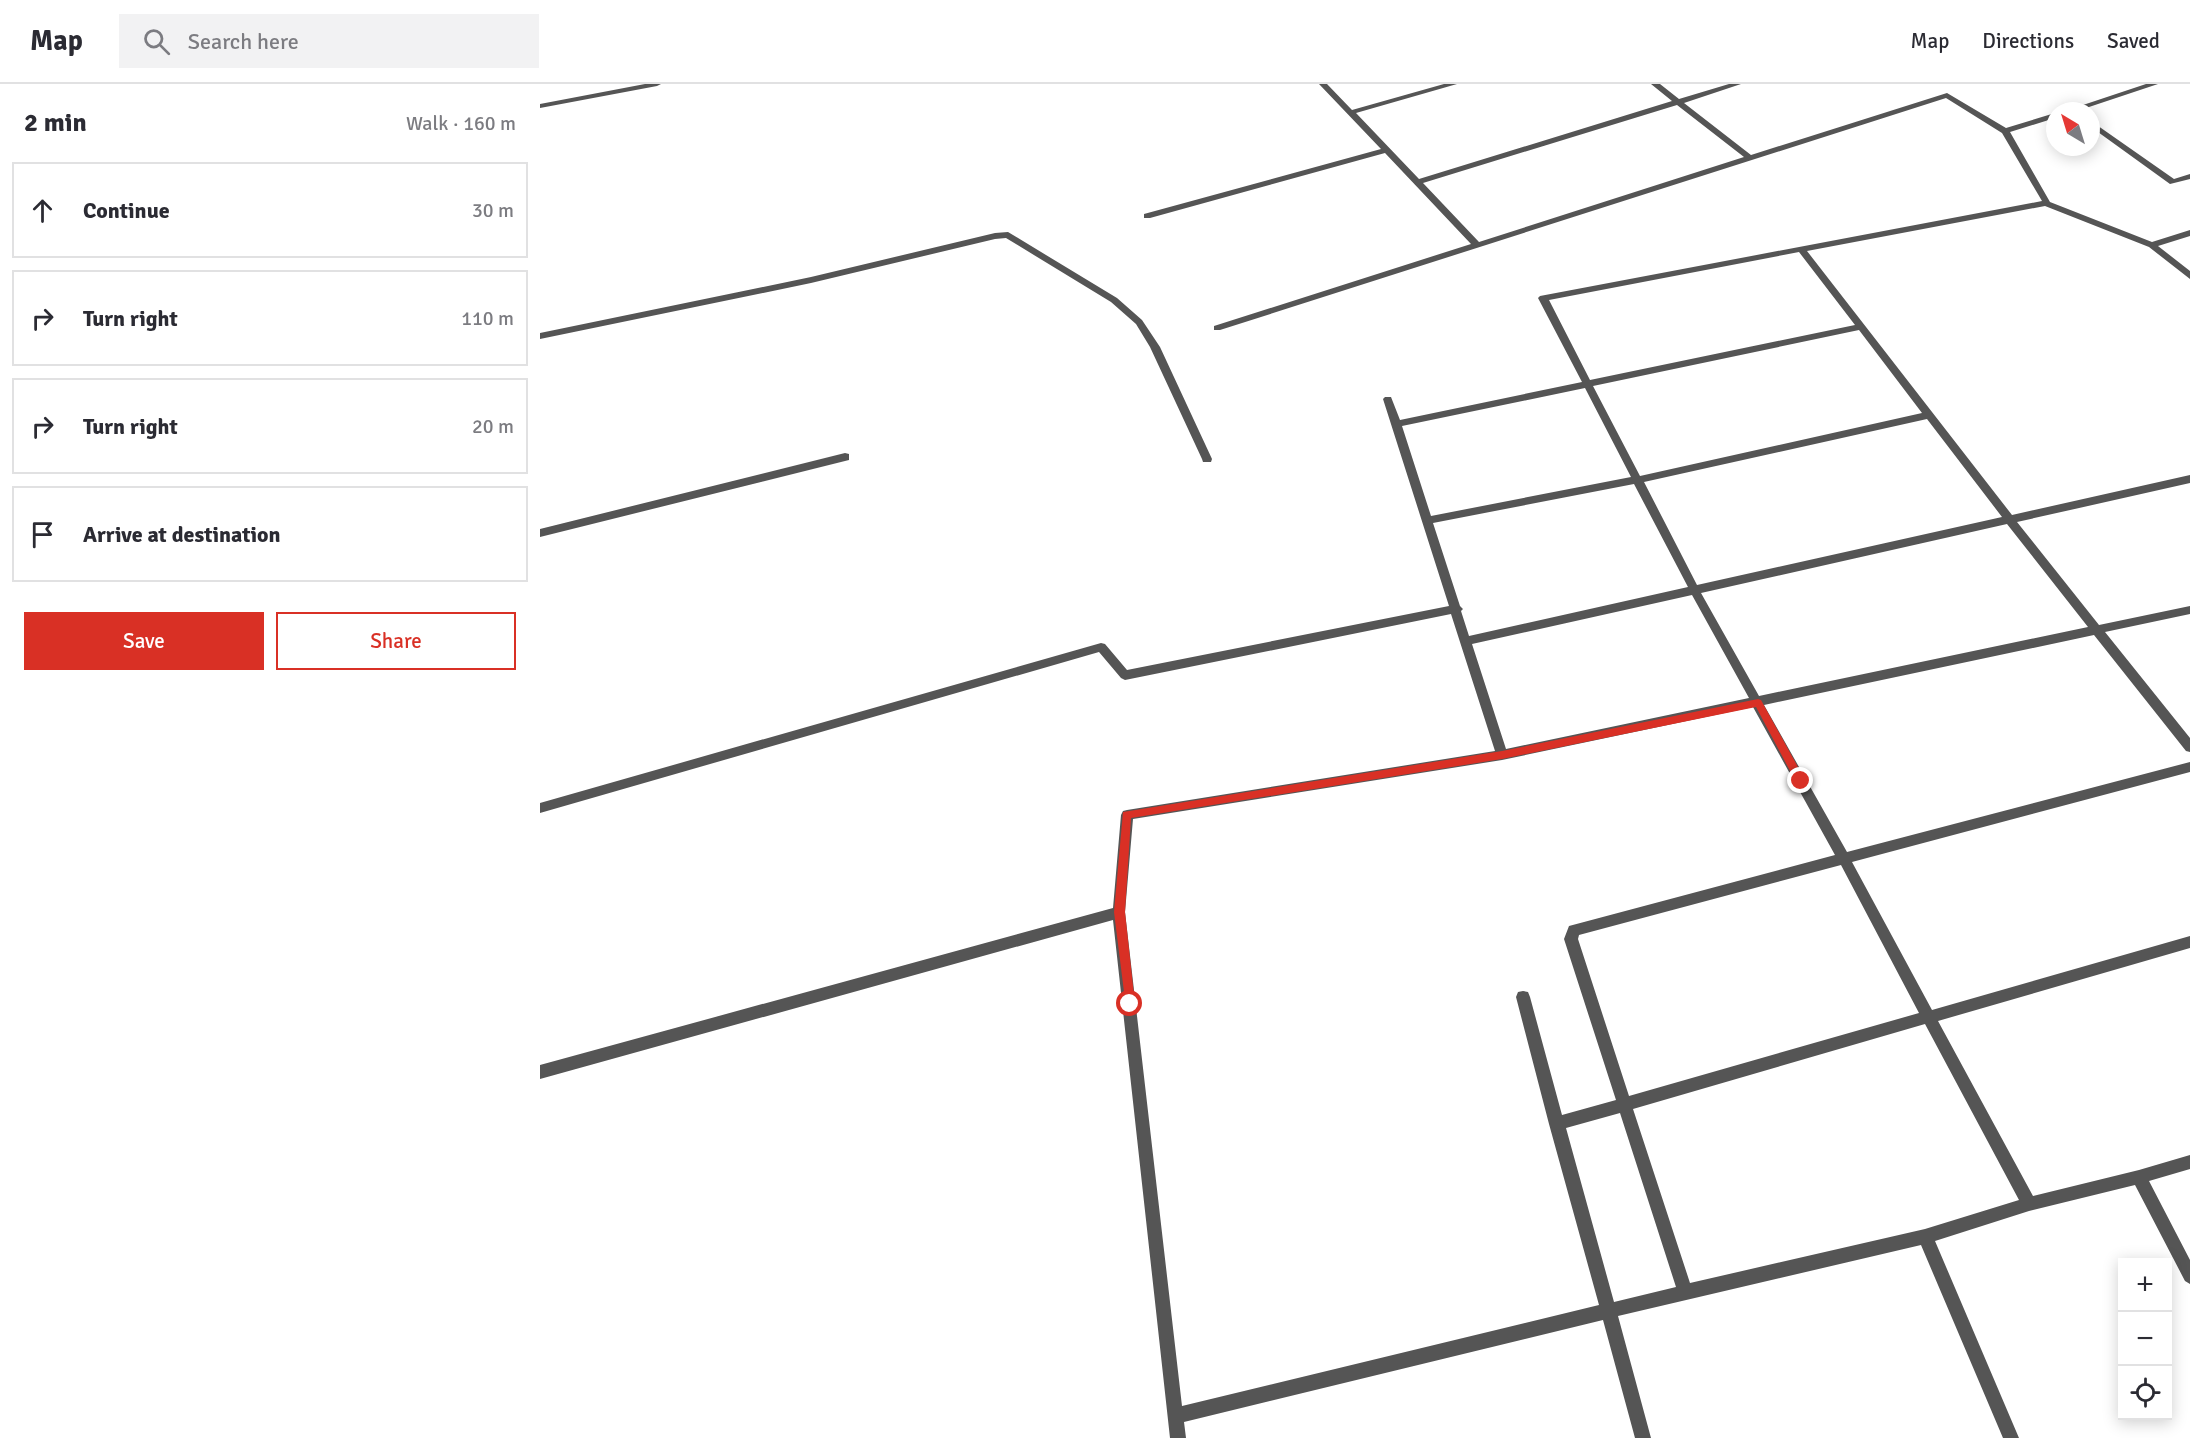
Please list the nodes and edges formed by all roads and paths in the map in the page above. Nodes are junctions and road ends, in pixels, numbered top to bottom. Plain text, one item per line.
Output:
1 (657, 84) edge
2 (1323, 84) edge
3 (1453, 84) edge
4 (1655, 84) edge
5 (1737, 84) edge
6 (2154, 84) edge
7 (1676, 102) junction
8 (2099, 102) edge
9 (540, 106) edge
10 (1352, 112) junction
11 (2046, 119) edge
12 (2100, 129) edge
13 (2005, 131) junction
14 (1387, 150) junction
15 (1750, 158) junction
16 (2190, 176) edge
17 (1418, 182) junction
18 (2046, 203) junction
19 (1147, 216) dead end
20 (2190, 233) edge
21 (1477, 245) junction
22 (2152, 245) junction
23 (1802, 250) junction
24 (2190, 276) edge
25 (1861, 327) junction
26 (1217, 328) dead end
27 (540, 336) edge
28 (1587, 383) junction
29 (1388, 399) dead end
30 (1928, 415) junction
31 (1396, 424) junction
32 (845, 457) dead end
33 (1207, 459) dead end
34 (2190, 479) edge
35 (1637, 480) junction
36 (2009, 519) junction
37 (1428, 520) junction
38 (540, 532) edge
39 (1695, 591) junction
40 (1456, 609) junction
41 (2190, 610) edge
42 (2096, 629) junction
43 (1467, 641) junction
44 (1758, 703) junction
45 (2190, 747) edge
46 (1502, 755) junction
47 (2190, 766) edge
48 (540, 808) edge
49 (1844, 859) junction
50 (1119, 912) junction
51 (2190, 942) edge
52 (1523, 997) dead end
53 (1927, 1016) junction
54 (540, 1072) edge
55 (1626, 1104) junction
56 (1556, 1124) junction
57 (2190, 1162) edge
58 (2139, 1177) junction
59 (2029, 1204) junction
60 (1925, 1238) junction
61 (2190, 1276) edge
62 (1685, 1292) junction
63 (1610, 1311) junction
64 (1176, 1416) junction
65 (1178, 1438) edge
66 (1643, 1438) edge
67 (2011, 1438) edge

1 - 9 street
2 - 10 street
3 - 10 street
4 - 7 street
5 - 7 street
6 - 8 street
7 - 15 street
7 - 17 street
10 - 14 street
11 - 13 street
12 - 16 street
13 - 15 street
13 - 18 street
14 - 17 street
14 - 19 street
15 - 21 street
17 - 21 street
18 - 22 street
18 - 23 street
20 - 22 street
21 - 26 street
22 - 24 street
23 - 25 street
23 - 28 street
25 - 28 street
25 - 30 street
27 - 33 street
28 - 31 street
28 - 35 street
29 - 31 street
30 - 35 street
30 - 36 street
31 - 37 street
32 - 38 street
34 - 36 street
35 - 37 street
35 - 39 street
36 - 39 street
36 - 42 street
37 - 40 street
39 - 43 street
39 - 44 street
40 - 43 street
40 - 48 street
41 - 42 street
42 - 44 street
42 - 45 street
43 - 46 street
44 - 46 street
44 - 49 street
46 - 50 street
47 - 49 street
49 - 53 street
49 - 55 street
50 - 54 street
50 - 64 street
51 - 53 street
52 - 56 street
53 - 55 street
53 - 59 street
55 - 56 street
55 - 62 street
56 - 63 street
57 - 58 street
58 - 59 street
58 - 61 street
59 - 60 street
60 - 62 street
60 - 67 street
62 - 63 street
63 - 64 street
63 - 66 street
64 - 65 street

